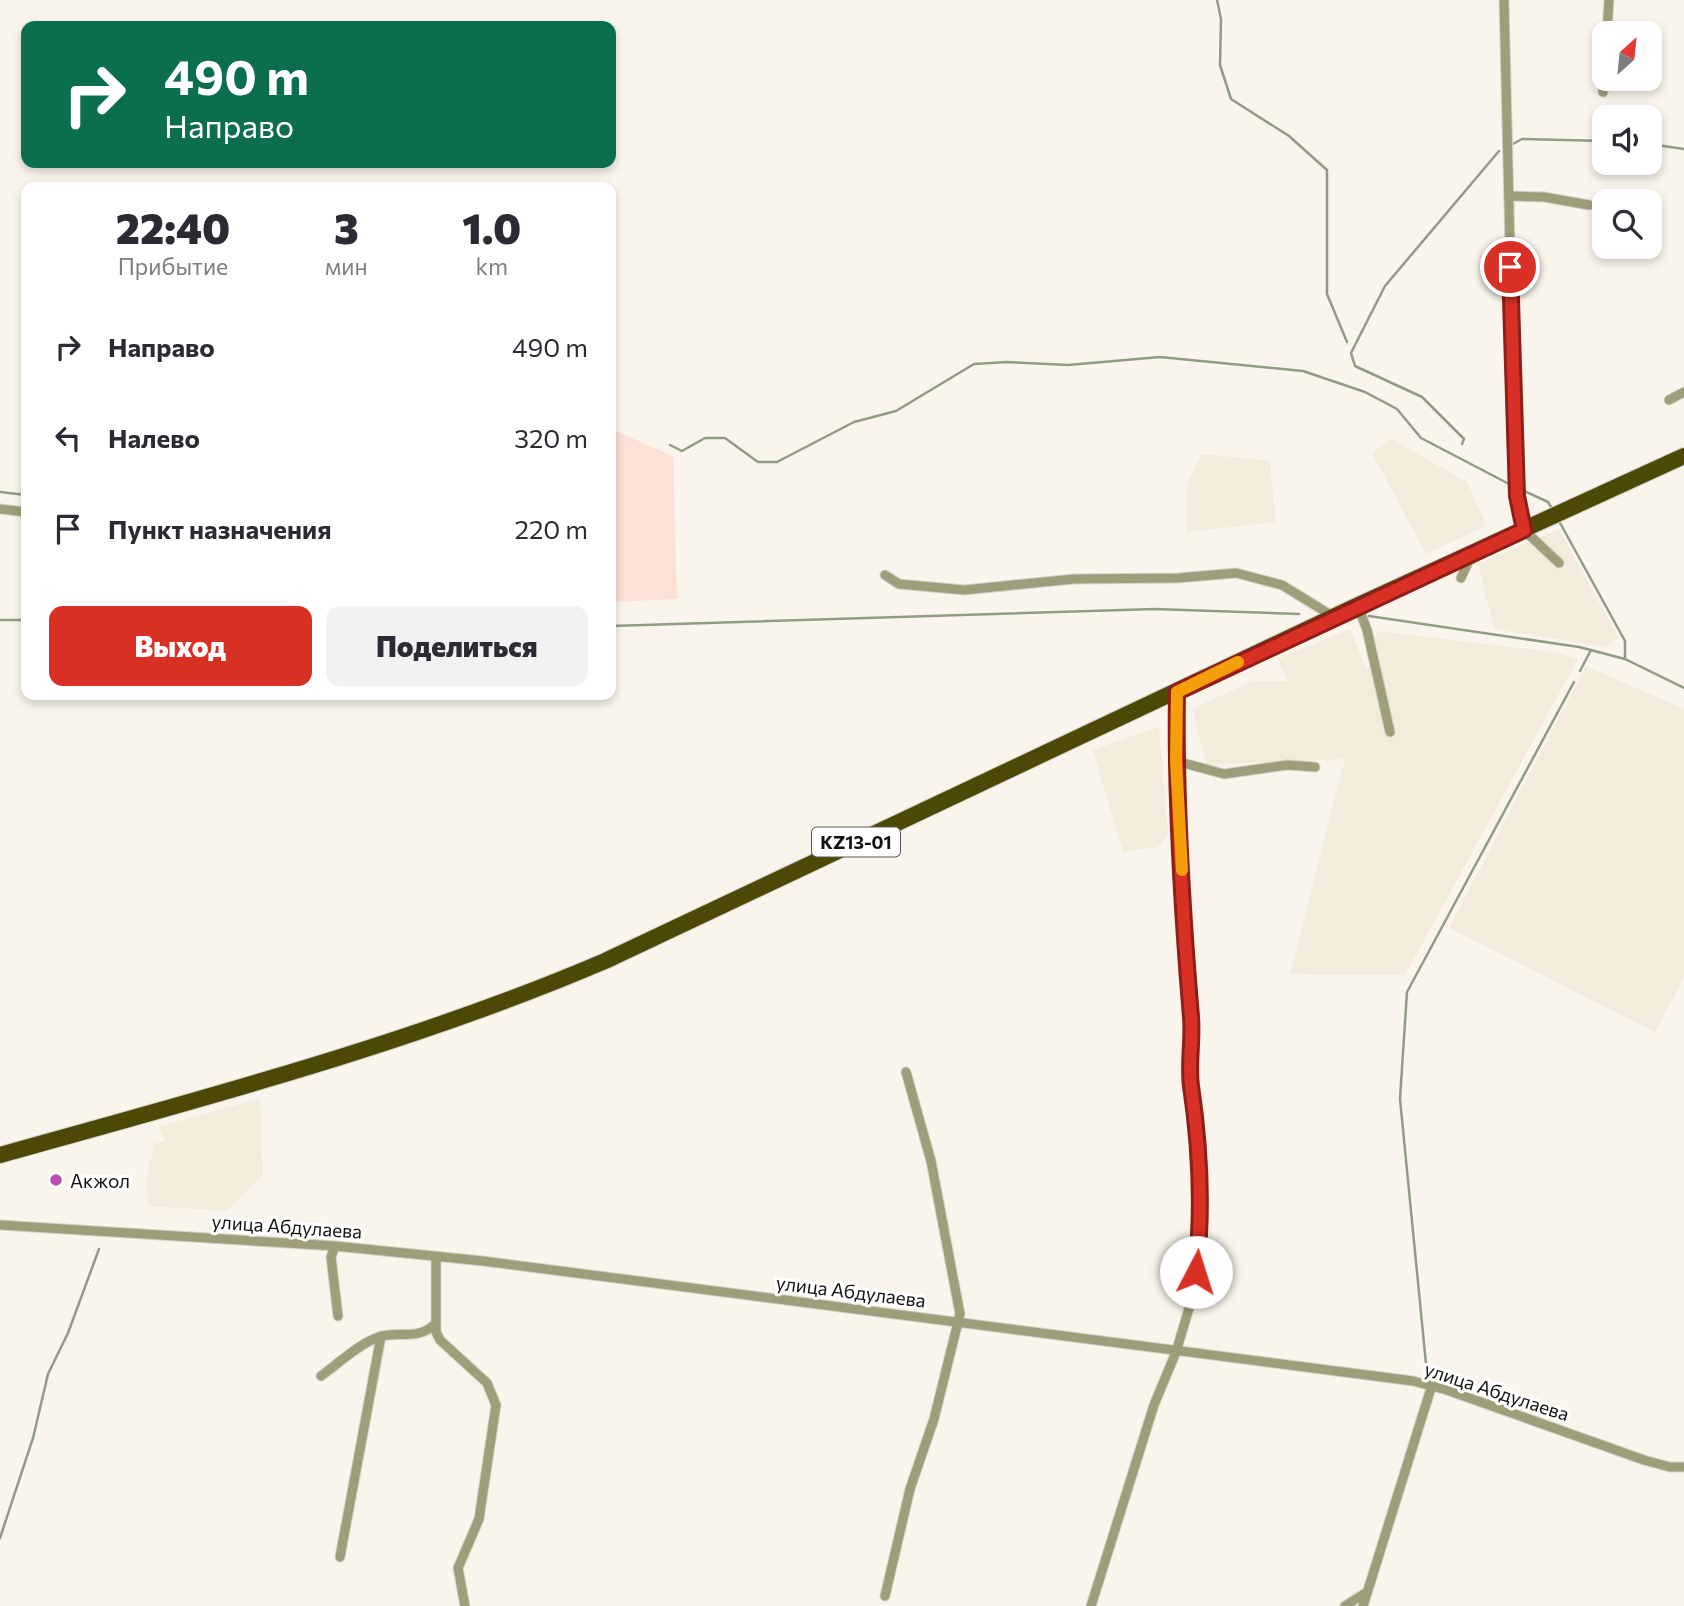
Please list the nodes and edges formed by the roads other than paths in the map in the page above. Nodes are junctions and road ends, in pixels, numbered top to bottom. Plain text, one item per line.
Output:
1 (1504, 0) edge
2 (1609, 0) edge
3 (1608, 21) edge
4 (1509, 196) junction
5 (1589, 205) dead end
6 (1684, 392) edge
7 (1669, 400) dead end
8 (1684, 456) edge
9 (0, 509) edge
10 (21, 511) edge
11 (1524, 530) junction
12 (1472, 554) junction
13 (1559, 563) dead end
14 (885, 575) dead end
15 (1461, 578) dead end
16 (1358, 606) junction
17 (1334, 617) junction
18 (1367, 630) junction
19 (1380, 635) dead end
20 (1177, 692) junction
21 (1390, 732) dead end
22 (1176, 761) junction
23 (1315, 767) dead end
24 (906, 1072) dead end
25 (0, 1155) edge
26 (0, 1225) edge
27 (335, 1246) junction
28 (436, 1256) junction
29 (338, 1316) dead end
30 (958, 1322) junction
31 (434, 1325) junction
32 (382, 1336) junction
33 (1176, 1352) junction
34 (321, 1376) dead end
35 (1432, 1385) junction
36 (1684, 1467) edge
37 (340, 1557) dead end
38 (1367, 1592) junction
39 (885, 1596) dead end
40 (465, 1606) edge
41 (1091, 1606) edge
42 (1345, 1606) edge
43 (1363, 1606) edge

1 - 4 street
2 - 3 street
4 - 5 street
4 - 11 street
6 - 7 street
8 - 11 highway, KZ13-01
9 - 10 street
11 - 12 highway, KZ13-01
11 - 13 street
12 - 15 street
12 - 16 highway, KZ13-01
14 - 17 street
16 - 17 highway, KZ13-01
16 - 18 street
17 - 20 highway, KZ13-01
18 - 19 street
18 - 21 street
20 - 22 street
20 - 25 highway, KZ13-01
22 - 23 street
22 - 33 street
24 - 30 street
26 - 27 street, улица Абдулаева
27 - 28 street, улица Абдулаева
27 - 29 street
28 - 30 street, улица Абдулаева
28 - 31 street
30 - 33 street, улица Абдулаева
30 - 39 street
31 - 32 street
31 - 40 street
32 - 34 street
32 - 37 street
33 - 35 street, улица Абдулаева
33 - 41 street
35 - 36 street, улица Абдулаева
35 - 38 street
38 - 42 street
38 - 43 street

